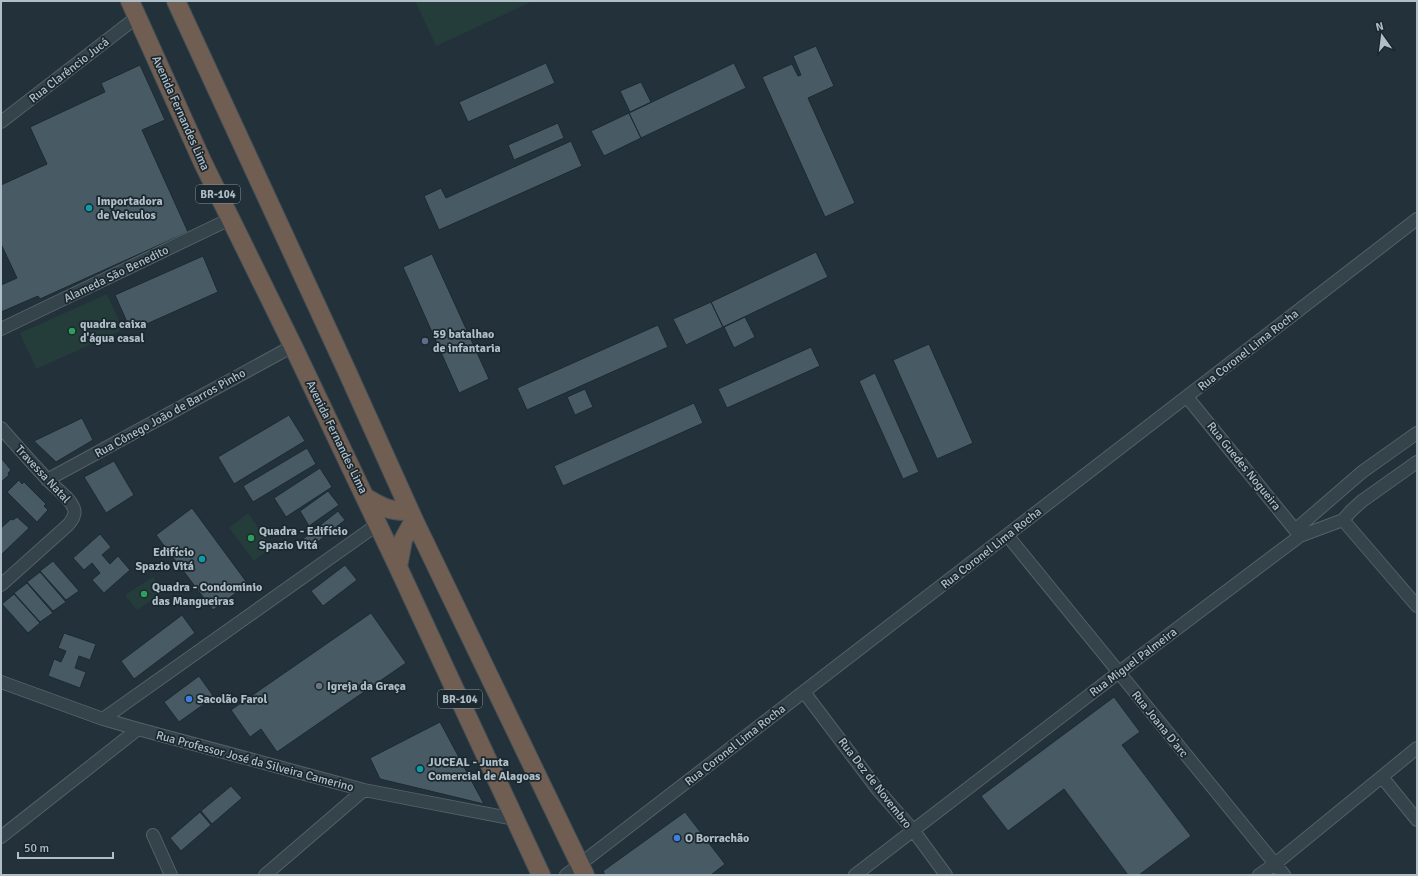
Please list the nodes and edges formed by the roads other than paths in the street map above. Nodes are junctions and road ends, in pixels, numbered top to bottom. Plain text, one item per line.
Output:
1 (176, 1) edge
2 (133, 9) edge
3 (1, 122) edge
4 (230, 219) junction
5 (1417, 220) edge
6 (1, 329) edge
7 (293, 346) junction
8 (1187, 397) junction
9 (1, 428) edge
10 (1417, 433) edge
11 (1417, 462) edge
12 (47, 480) junction
13 (365, 497) junction
14 (412, 515) junction
15 (1344, 520) junction
16 (378, 524) junction
17 (1298, 533) junction
18 (1007, 535) junction
19 (398, 567) junction
20 (1, 585) edge
21 (1417, 606) edge
22 (1118, 673) junction
23 (1, 682) edge
24 (804, 692) junction
25 (103, 719) junction
26 (138, 730) junction
27 (1417, 748) edge
28 (1382, 778) junction
29 (364, 790) junction
30 (515, 819) junction
31 (1417, 820) edge
32 (913, 830) junction
33 (153, 835) dead end
34 (1, 837) edge
35 (1275, 864) junction
36 (577, 872) edge
37 (171, 875) edge
38 (265, 875) edge
39 (541, 875) edge
40 (855, 875) edge
41 (946, 875) edge
42 (1259, 875) edge
43 (1284, 875) edge

1 - 14 highway, BR-104
2 - 3 street, Rua Clarêncio Jucá
2 - 4 highway, Avenida Fernandes Lima / BR-104
4 - 6 street, Alameda São Benedito
4 - 7 highway, Avenida Fernandes Lima / BR-104
5 - 8 street, Rua Coronel Lima Rocha
7 - 12 street, Rua Cônego João de Barros Pinho
7 - 13 highway, Avenida Fernandes Lima / BR-104
8 - 17 street, Rua Guedes Nogueira
8 - 18 street, Rua Coronel Lima Rocha
9 - 12 street, Travessa Natal
10 - 17 street, Rua Miguel Palmeira
11 - 15 street, Rua Miguel Palmeira
12 - 20 street, Travessa Natal
13 - 14 highway
13 - 16 highway, Avenida Fernandes Lima / BR-104
14 - 19 highway
14 - 36 highway, BR-104
15 - 17 street, Rua Miguel Palmeira
15 - 21 street
16 - 19 highway, Avenida Fernandes Lima / BR-104
16 - 25 street
17 - 22 street, Rua Miguel Palmeira
18 - 22 street, Rua Joana D'arc
18 - 24 street, Rua Coronel Lima Rocha
19 - 30 highway, Avenida Fernandes Lima / BR-104
22 - 32 street, Rua Miguel Palmeira
22 - 35 street, Rua Joana D'arc
23 - 25 street, Rua Professor José da Silveira Camerino
24 - 32 street, Rua Dez de Novembro
24 - 36 street, Rua Coronel Lima Rocha
25 - 26 street, Rua Professor José da Silveira Camerino
26 - 29 street, Rua Professor José da Silveira Camerino
26 - 34 street
27 - 28 street
28 - 31 street
28 - 35 street
29 - 30 street, Rua Professor José da Silveira Camerino
29 - 38 street
30 - 39 highway, Avenida Fernandes Lima / BR-104
32 - 40 street, Rua Miguel Palmeira
32 - 41 street, Rua Dez de Novembro
33 - 37 street
35 - 42 street
35 - 43 street, Rua Joana D'arc

